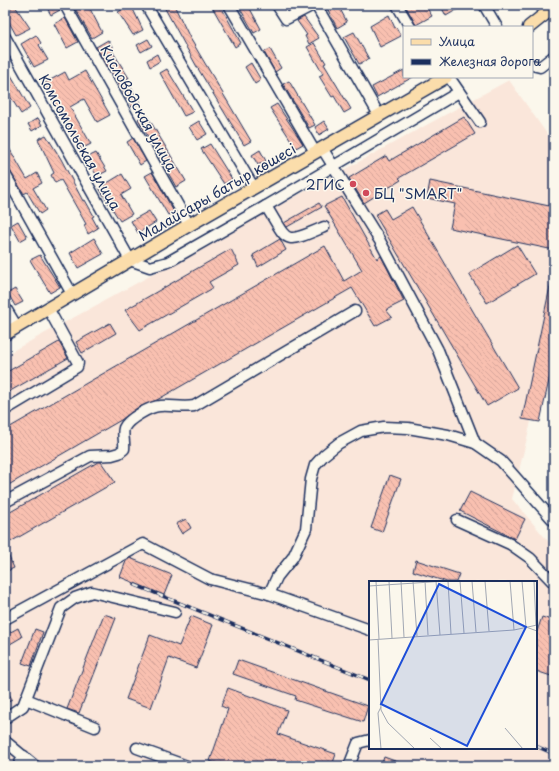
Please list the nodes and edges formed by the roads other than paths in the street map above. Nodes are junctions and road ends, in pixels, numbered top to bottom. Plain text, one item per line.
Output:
1 (65, 5) edge
2 (146, 5) edge
3 (229, 5) edge
4 (277, 5) edge
5 (314, 5) edge
6 (398, 5) edge
7 (484, 5) edge
8 (554, 7) edge
9 (409, 26) edge
10 (496, 26) edge
11 (530, 26) edge
12 (5, 37) edge
13 (554, 56) edge
14 (533, 65) edge
15 (444, 78) edge
16 (460, 92) junction
17 (379, 115) junction
18 (480, 122) dead end
19 (318, 150) junction
20 (333, 166) junction
21 (5, 174) edge
22 (254, 188) junction
23 (266, 206) junction
24 (189, 225) junction
25 (324, 227) dead end
26 (130, 260) junction
27 (72, 294) junction
28 (5, 307) edge
29 (48, 308) junction
30 (355, 311) dead end
31 (17, 327) junction
32 (5, 334) edge
33 (5, 410) edge
34 (475, 443) junction
35 (5, 502) edge
36 (457, 520) dead end
37 (554, 521) edge
38 (554, 583) edge
39 (269, 594) junction
40 (174, 612) dead end
41 (5, 618) edge
42 (369, 630) edge
43 (26, 699) junction
44 (5, 718) edge
45 (96, 727) dead end
46 (5, 740) edge
47 (369, 740) edge
48 (137, 748) dead end
49 (24, 756) junction
50 (18, 766) edge
51 (35, 766) edge
52 (187, 766) edge
53 (349, 766) edge

1 - 24 street, Кисловодская улица
2 - 22 street
3 - 19 street
4 - 5 street
5 - 17 street
6 - 9 street
7 - 10 street
8 - 11 main road
12 - 26 street, Комсомольская улица
13 - 14 street
15 - 16 street
15 - 17 main road, Малайсары батыр көшесі
16 - 18 street
16 - 20 street
17 - 19 main road, Малайсары батыр көшесі
19 - 20 street
19 - 22 main road, Малайсары батыр көшесі
20 - 23 street
20 - 34 street
21 - 27 street
22 - 24 main road, Малайсары батыр көшесі
23 - 25 street
23 - 26 street
24 - 26 main road, Малайсары батыр көшесі
26 - 27 main road, Малайсары батыр көшесі
27 - 29 main road, Малайсары батыр көшесі
28 - 31 street
29 - 31 main road, Малайсары батыр көшесі
29 - 33 street
30 - 35 street
31 - 32 main road, Малайсары батыр көшесі
34 - 37 street
34 - 39 street
36 - 38 street
39 - 41 street
39 - 42 street
40 - 43 street
43 - 44 street
43 - 45 street
46 - 49 street
47 - 53 street
48 - 52 street
49 - 50 street
49 - 51 street

